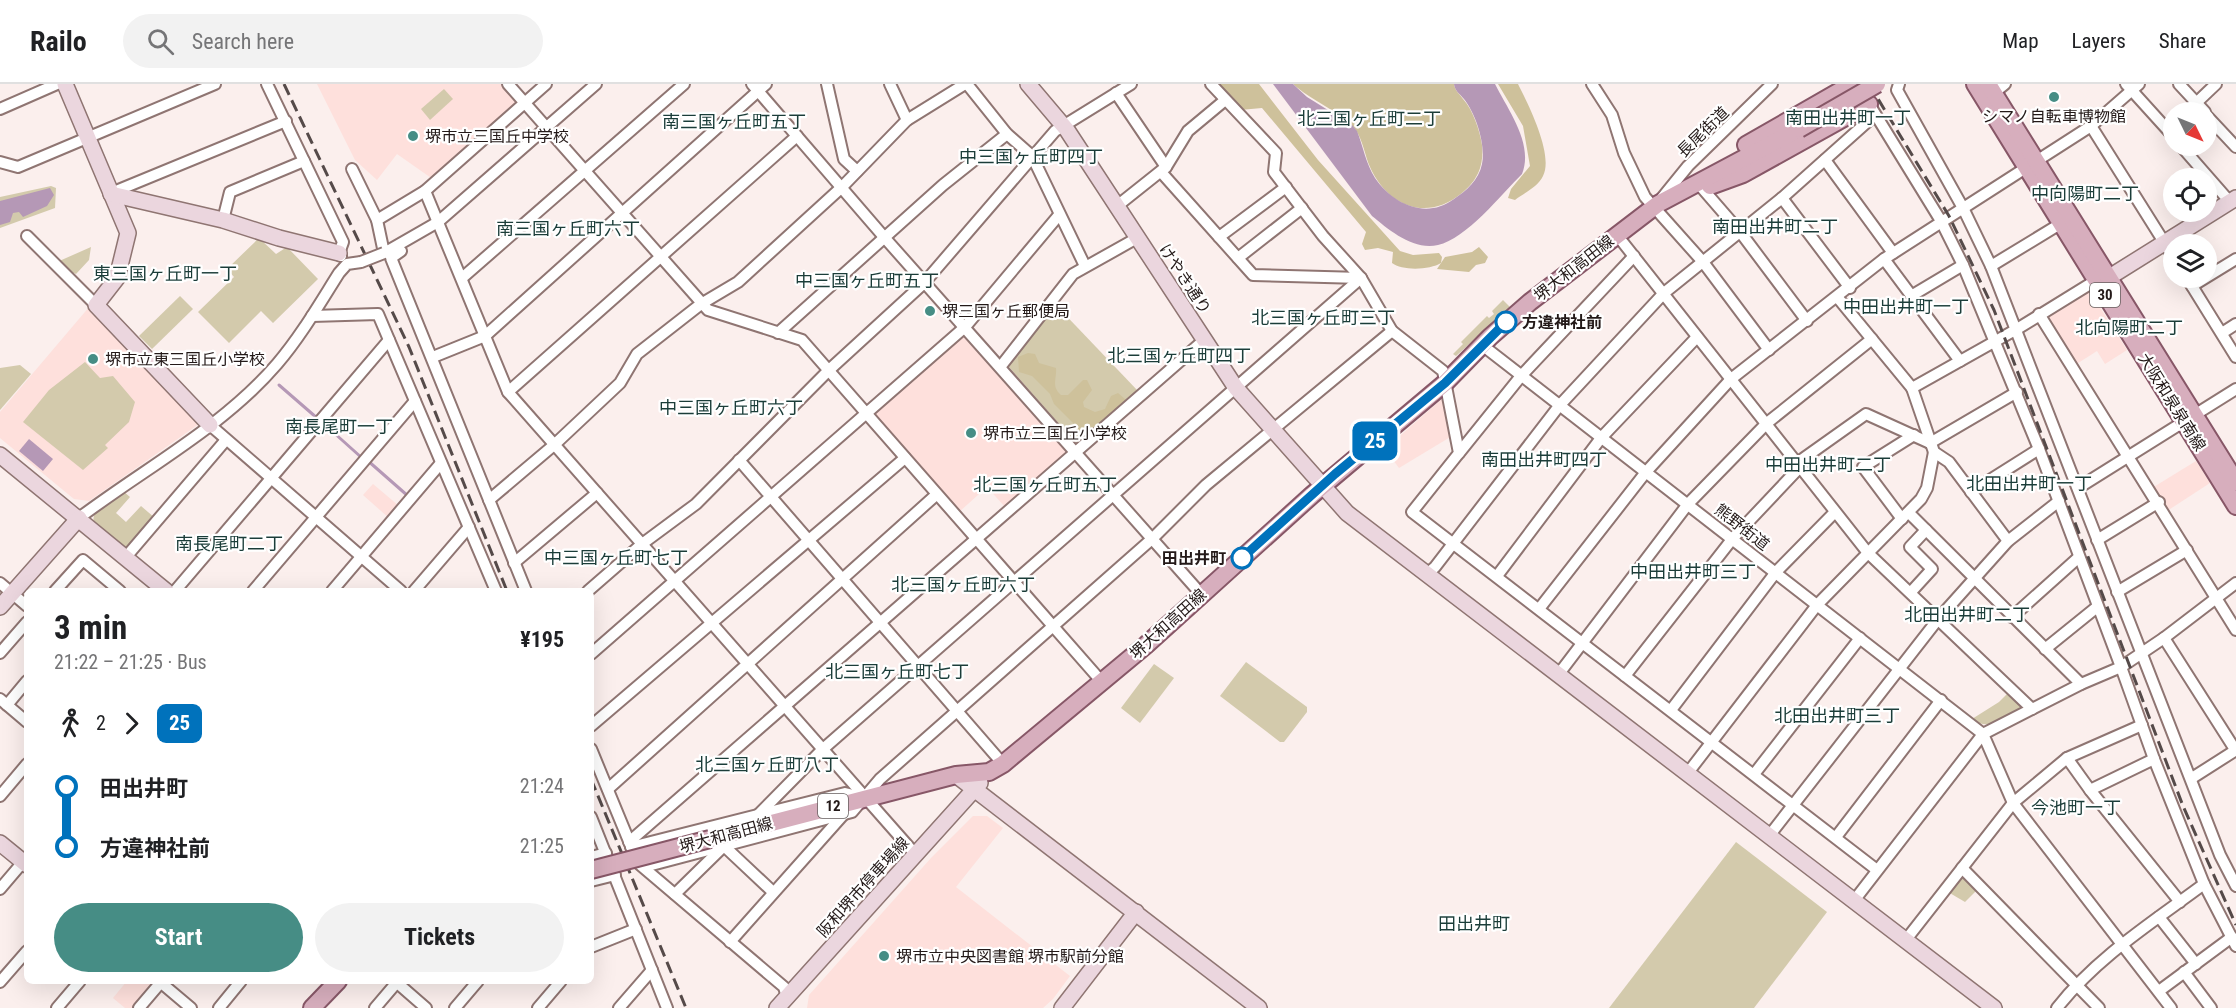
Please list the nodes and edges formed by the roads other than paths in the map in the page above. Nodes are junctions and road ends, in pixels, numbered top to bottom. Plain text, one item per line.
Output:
1 (57, 84) edge
2 (65, 84) edge
3 (215, 84) edge
4 (267, 84) edge
5 (508, 84) edge
6 (546, 84) edge
7 (596, 84) edge
8 (684, 84) edge
9 (827, 84) edge
10 (890, 84) edge
11 (966, 84) edge
12 (1028, 84) edge
13 (1131, 84) edge
14 (1211, 84) edge
15 (1592, 84) edge
16 (1772, 84) edge
17 (1852, 84) edge
18 (1858, 84) edge
19 (1877, 84) edge
20 (1899, 84) edge
21 (1975, 84) edge
22 (2179, 84) edge
23 (2216, 84) edge
24 (759, 86) edge
25 (2132, 86) edge
26 (1996, 87) edge
27 (1116, 93) junction
28 (1224, 100) junction
29 (2195, 102) edge
30 (2197, 102) edge
31 (525, 103) junction
32 (0, 109) edge
33 (1872, 109) junction
34 (907, 120) junction
35 (286, 121) junction
36 (2163, 124) edge
37 (1063, 125) junction
38 (2091, 126) junction
39 (2217, 126) edge
40 (547, 128) junction
41 (1007, 134) junction
42 (797, 136) junction
43 (88, 139) junction
44 (2236, 147) edge
45 (1032, 156) junction
46 (2191, 156) edge
47 (1825, 160) junction
48 (304, 161) junction
49 (0, 163) edge
50 (2032, 166) junction
51 (352, 169) dead end
52 (1163, 170) junction
53 (585, 171) junction
54 (857, 171) junction
55 (842, 187) junction
56 (1286, 188) junction
57 (425, 191) junction
58 (111, 194) junction
59 (1674, 197) junction
60 (1782, 198) junction
61 (2234, 200) edge
62 (1117, 206) junction
63 (1302, 208) junction
64 (1963, 208) junction
65 (622, 212) junction
66 (1059, 215) junction
67 (223, 220) junction
68 (377, 220) junction
69 (1941, 221) junction
70 (438, 222) junction
71 (2060, 224) junction
72 (425, 229) junction
73 (1741, 233) junction
74 (2179, 234) edge
75 (1617, 235) junction
76 (27, 236) dead end
77 (884, 237) junction
78 (1219, 237) junction
79 (1137, 238) junction
80 (2163, 241) edge
81 (2163, 244) edge
82 (384, 253) junction
83 (662, 256) junction
84 (1634, 256) junction
85 (1889, 256) junction
86 (1238, 258) junction
87 (343, 259) junction
88 (2236, 259) edge
89 (1703, 262) junction
90 (1963, 265) junction
91 (1085, 266) junction
92 (1991, 266) junction
93 (2217, 268) edge
94 (462, 278) junction
95 (1361, 278) junction
96 (2102, 279) junction
97 (924, 283) junction
98 (1850, 288) junction
99 (2193, 288) edge
100 (1664, 293) junction
101 (1911, 296) junction
102 (1838, 298) junction
103 (701, 304) junction
104 (96, 305) junction
105 (2039, 314) junction
106 (312, 316) junction
107 (1807, 321) junction
108 (2236, 324) edge
109 (965, 327) junction
110 (2018, 329) junction
111 (1392, 331) junction
112 (778, 333) junction
113 (2222, 333) junction
114 (485, 336) junction
115 (1697, 337) junction
116 (1872, 339) junction
117 (389, 340) junction
118 (1203, 341) junction
119 (1996, 341) junction
120 (1482, 345) junction
121 (1769, 350) junction
122 (433, 357) junction
123 (2236, 357) edge
124 (1960, 361) junction
125 (1001, 366) junction
126 (829, 370) junction
127 (1521, 376) junction
128 (1731, 379) junction
129 (1445, 383) junction
130 (1236, 388) junction
131 (1912, 388) junction
132 (2236, 389) edge
133 (508, 392) junction
134 (2017, 392) junction
135 (415, 401) junction
136 (1558, 406) junction
137 (867, 415) junction
138 (2189, 418) junction
139 (1767, 423) junction
140 (210, 425) junction
141 (1273, 430) junction
142 (1914, 435) junction
143 (1601, 438) junction
144 (225, 441) junction
145 (554, 445) junction
146 (1932, 447) junction
147 (2039, 448) junction
148 (1076, 451) junction
149 (1460, 453) junction
150 (0, 455) edge
151 (2128, 457) junction
152 (905, 459) junction
153 (739, 460) junction
154 (441, 463) junction
155 (1798, 465) junction
156 (1646, 472) junction
157 (270, 479) junction
158 (2236, 482) edge
159 (1324, 485) junction
160 (2078, 488) junction
161 (1971, 492) junction
162 (597, 493) junction
163 (1114, 494) junction
164 (936, 495) junction
165 (772, 497) junction
166 (489, 500) junction
167 (2059, 501) junction
168 (2158, 502) junction
169 (1688, 504) junction
170 (2236, 506) edge
171 (1835, 512) junction
172 (1905, 516) junction
173 (79, 518) junction
174 (315, 518) junction
175 (469, 527) junction
176 (1926, 530) junction
177 (1153, 538) junction
178 (1733, 538) junction
179 (976, 539) junction
180 (2097, 540) junction
181 (809, 541) junction
182 (2008, 541) junction
183 (642, 544) junction
184 (1453, 544) junction
185 (2187, 550) junction
186 (1868, 553) junction
187 (126, 557) junction
188 (361, 557) junction
189 (2079, 557) junction
190 (514, 563) junction
191 (1776, 572) junction
192 (1427, 574) junction
193 (1497, 576) junction
194 (842, 579) junction
195 (1974, 579) junction
196 (675, 582) junction
197 (1014, 582) junction
198 (2236, 583) edge
199 (6, 588) edge
200 (61, 588) edge
201 (116, 588) edge
202 (162, 588) edge
203 (178, 588) edge
204 (256, 588) edge
205 (335, 588) edge
206 (397, 588) edge
207 (417, 588) edge
208 (493, 588) edge
209 (525, 588) edge
210 (591, 588) edge
211 (1911, 592) junction
212 (2117, 592) junction
213 (1201, 594) junction
214 (2216, 599) junction
215 (24, 603) edge
216 (1817, 604) junction
217 (0, 607) edge
218 (2097, 607) junction
219 (1539, 609) junction
220 (2012, 617) junction
221 (1939, 618) junction
222 (712, 623) junction
223 (880, 623) junction
224 (24, 625) edge
225 (1053, 628) junction
226 (2236, 630) edge
227 (1860, 638) junction
228 (2164, 638) junction
229 (1581, 644) junction
230 (2045, 649) junction
231 (594, 651) edge
232 (0, 653) edge
233 (2140, 654) junction
234 (748, 664) junction
235 (918, 666) junction
236 (2121, 667) junction
237 (1900, 669) junction
238 (1558, 675) junction
239 (1625, 676) junction
240 (1102, 682) junction
241 (24, 684) edge
242 (2081, 684) junction
243 (1941, 700) junction
244 (3, 702) edge
245 (784, 705) junction
246 (2032, 709) junction
247 (1671, 710) junction
248 (958, 711) junction
249 (24, 718) edge
250 (594, 723) edge
251 (2142, 725) junction
252 (1983, 734) junction
253 (1713, 741) junction
254 (823, 750) junction
255 (2236, 751) edge
256 (594, 756) edge
257 (2067, 758) junction
258 (2154, 759) junction
259 (24, 768) edge
260 (996, 768) junction
261 (1755, 773) junction
262 (1687, 774) junction
263 (956, 775) junction
264 (2192, 778) junction
265 (608, 789) junction
266 (975, 789) junction
267 (2090, 790) junction
268 (0, 796) edge
269 (865, 798) junction
270 (2013, 803) junction
271 (1794, 804) junction
272 (843, 815) junction
273 (757, 816) junction
274 (594, 824) edge
275 (1769, 836) junction
276 (1836, 837) junction
277 (717, 842) junction
278 (0, 843) edge
279 (630, 844) junction
280 (606, 853) junction
281 (916, 855) junction
282 (594, 856) edge
283 (24, 863) edge
284 (24, 865) edge
285 (644, 867) junction
286 (1962, 868) junction
287 (594, 869) edge
288 (1878, 870) junction
289 (615, 875) junction
290 (594, 880) edge
291 (2204, 884) junction
292 (2236, 886) edge
293 (0, 889) edge
294 (773, 892) junction
295 (675, 894) junction
296 (1853, 902) junction
297 (2180, 902) junction
298 (1136, 912) junction
299 (2159, 917) junction
300 (636, 929) junction
301 (1905, 941) junction
302 (2234, 941) edge
303 (730, 942) junction
304 (2120, 945) junction
305 (594, 946) edge
306 (24, 954) edge
307 (2196, 964) junction
308 (652, 970) junction
309 (2184, 972) junction
310 (0, 982) edge
311 (77, 984) edge
312 (158, 984) edge
313 (163, 984) edge
314 (239, 984) edge
315 (335, 984) edge
316 (395, 984) edge
317 (399, 984) edge
318 (475, 984) edge
319 (558, 984) edge
320 (2075, 986) junction
321 (2159, 991) junction
322 (785, 1004) edge
323 (57, 1008) edge
324 (139, 1008) edge
325 (191, 1008) edge
326 (219, 1008) edge
327 (312, 1008) edge
328 (375, 1008) edge
329 (426, 1008) edge
330 (455, 1008) edge
331 (538, 1008) edge
332 (619, 1008) edge
333 (667, 1008) edge
334 (1062, 1008) edge
335 (1260, 1008) edge
336 (1994, 1008) edge
337 (2057, 1008) edge
338 (2099, 1008) edge
339 (2171, 1008) edge
340 (2211, 1008) edge

1 - 32 street
2 - 43 street
3 - 43 street
4 - 35 street
5 - 31 street
6 - 31 street
7 - 40 street
8 - 53 street
9 - 54 street
10 - 34 street
11 - 34 street
11 - 41 street
12 - 37 street, けやき通り
13 - 27 street
14 - 28 street
15 - 59 street
16 - 59 street, 長尾街道
17 - 59 main road
18 - 33 street
19 - 59 main road, 堺大和高田線, bridge
20 - 64 street
21 - 50 main road, 大阪和泉泉南線 / 30
22 - 29 street
23 - 30 street
24 - 42 street
24 - 65 street
25 - 36 street
25 - 38 street
26 - 50 main road, 大阪和泉泉南線 / 30
27 - 37 street
27 - 52 street
28 - 52 street
28 - 56 street
31 - 40 street
31 - 57 street
33 - 47 street
33 - 59 main road
33 - 69 street
34 - 54 street
35 - 48 street
35 - 58 street
37 - 45 street
37 - 62 street, けやき通り
38 - 50 street
38 - 80 street
39 - 44 street
40 - 53 street
40 - 70 street
41 - 45 street
41 - 77 street
42 - 55 street
42 - 83 street
43 - 49 street
43 - 58 street
45 - 66 street
45 - 97 street
46 - 61 street
47 - 60 street
47 - 85 street
48 - 67 street
48 - 87 street
50 - 64 street
50 - 71 main road, 大阪和泉泉南線 / 30
50 - 96 main road, 大阪和泉泉南線 / 30
51 - 68 street
52 - 62 street
52 - 78 street
53 - 65 street
53 - 94 street
54 - 55 street
55 - 77 street
55 - 103 street
56 - 63 street
56 - 78 street
57 - 68 street
57 - 70 street
58 - 67 street
58 - 104 street
59 - 73 street
59 - 75 main road, 堺大和高田線
59 - 89 street
60 - 73 street
60 - 98 street
61 - 74 street
62 - 79 street, けやき通り
63 - 86 street
63 - 95 street
64 - 69 street
64 - 92 street
65 - 83 street
65 - 114 street
66 - 91 street
66 - 109 street
67 - 87 street
68 - 82 street
69 - 85 street
69 - 90 street
70 - 72 street
70 - 94 street
71 - 92 street
71 - 96 main road, 大阪和泉泉南線 / 30
72 - 82 street
72 - 122 street
73 - 89 street
73 - 107 street
75 - 84 street
75 - 120 main road, 堺大和高田線
76 - 104 street
77 - 97 street
77 - 112 street
78 - 86 street
79 - 91 street
79 - 118 street, けやき通り
81 - 96 street
82 - 87 street, bridge
83 - 103 street
83 - 133 street
84 - 100 street
84 - 127 street
85 - 98 street
85 - 101 street
86 - 95 street
87 - 106 street
88 - 93 street
89 - 100 street
89 - 121 street
90 - 101 street
90 - 119 street
91 - 125 street
92 - 110 street
94 - 114 street
95 - 111 street
95 - 130 street
96 - 105 street
96 - 138 main road, 大阪和泉泉南線 / 30
97 - 109 street
97 - 126 street
98 - 102 street
99 - 113 street
100 - 115 street
100 - 136 street
101 - 124 street
102 - 107 street
102 - 116 street
103 - 112 street
103 - 145 street
104 - 140 street
105 - 110 street
105 - 151 street
106 - 117 street
106 - 140 street
107 - 121 street
108 - 113 street
109 - 125 street
109 - 137 street
110 - 119 street
110 - 160 street
111 - 129 street
111 - 141 street
112 - 126 street
113 - 123 street
114 - 122 street
114 - 133 street
115 - 128 street
115 - 143 street
116 - 131 street
116 - 139 street
117 - 135 street
117 - 157 street
118 - 130 street, けやき通り
118 - 148 street
119 - 124 street
119 - 134 street
120 - 127 street, 熊野街道
120 - 129 main road, 堺大和高田線
121 - 128 street
122 - 166 street
124 - 131 street
125 - 148 street
126 - 137 street
126 - 153 street
127 - 136 street, 熊野街道
127 - 149 street
128 - 139 street
128 - 156 street
129 - 149 street
129 - 159 main road, 堺大和高田線
130 - 141 street, けやき通り
130 - 163 street
131 - 146 street
132 - 138 street
133 - 145 street
134 - 146 street
134 - 147 street
135 - 154 street
135 - 174 street
136 - 143 street, 熊野街道
136 - 184 street
137 - 152 street
137 - 165 street
138 - 151 street
138 - 158 main road, 大阪和泉泉南線 / 30
138 - 170 main road, 大阪和泉泉南線 / 30
139 - 155 street
139 - 169 street
140 - 144 street
140 - 173 street
141 - 159 street, けやき通り
141 - 177 street
142 - 146 street
142 - 155 street
142 - 172 street
143 - 156 street, 熊野街道
143 - 193 street
144 - 157 street
144 - 187 street
145 - 162 street
145 - 166 street
146 - 161 street
146 - 172 street
147 - 161 street
147 - 167 street
148 - 163 street
148 - 179 street
149 - 184 street
150 - 173 street
151 - 160 street
151 - 168 street
152 - 164 street
152 - 181 street
153 - 165 street
153 - 183 street
154 - 175 street
154 - 188 street
155 - 171 street
155 - 178 street
156 - 169 street, 熊野街道
156 - 219 street
157 - 174 street
157 - 203 street
159 - 192 street, けやき通り
159 - 213 main road, 堺大和高田線
160 - 180 street
161 - 182 street
162 - 183 street
162 - 190 street
163 - 177 street
163 - 197 street
164 - 179 street
164 - 194 street
165 - 181 street
165 - 196 street
166 - 190 street
167 - 182 street
167 - 189 street
168 - 180 street
168 - 185 street
169 - 178 street, 熊野街道
169 - 229 street
171 - 186 street
171 - 191 street
172 - 176 street
172 - 186 street
173 - 187 street
173 - 199 street
174 - 188 street
174 - 204 street
175 - 207 street
175 - 208 street
176 - 195 street
176 - 211 street
177 - 213 street
177 - 225 street
178 - 191 street, 熊野街道
178 - 239 street
179 - 197 street
179 - 223 street
180 - 212 street
181 - 194 street
181 - 222 street
182 - 195 street
183 - 196 street
183 - 210 street
184 - 192 street
184 - 193 street
185 - 212 street
185 - 214 street
186 - 211 street
186 - 216 street
187 - 202 street
188 - 205 street
188 - 206 street
189 - 218 street
189 - 220 street
190 - 209 street
191 - 216 street, 熊野街道
191 - 247 street
192 - 238 street, けやき通り
193 - 219 street
194 - 223 street
194 - 234 street
195 - 220 street
195 - 221 street
196 - 222 street
196 - 231 street
197 - 225 street
197 - 235 street
198 - 214 street
199 - 215 street
199 - 217 street
200 - 201 street
211 - 221 street
212 - 233 street
213 - 240 main road, 堺大和高田線
214 - 226 street
214 - 228 street
216 - 227 street, 熊野街道
216 - 253 street
218 - 230 street
218 - 236 street
219 - 229 street
220 - 230 street
221 - 237 street
221 - 246 street
222 - 234 street
222 - 250 street
223 - 235 street
223 - 245 street
224 - 232 street
225 - 240 street
225 - 248 street
227 - 237 street, 熊野街道
227 - 261 street
228 - 233 street
228 - 255 street
229 - 238 street
229 - 239 street
230 - 242 street
233 - 236 street
233 - 264 street
234 - 245 street
234 - 265 street
235 - 248 street
235 - 254 street
236 - 242 street
236 - 251 street
237 - 243 street, 熊野街道
237 - 271 street
238 - 262 street, けやき通り
239 - 247 street
240 - 260 main road, 堺大和高田線
241 - 244 street
242 - 246 street
243 - 252 street, 熊野街道
243 - 276 street
244 - 249 street
245 - 254 street
245 - 279 street
246 - 252 street
247 - 253 street
248 - 260 street
248 - 269 street
251 - 257 street
251 - 258 street
252 - 270 street
252 - 288 street
253 - 261 street
253 - 262 street
254 - 269 street
254 - 273 street
255 - 264 street
256 - 265 street
257 - 267 street
257 - 270 street
258 - 267 street
258 - 291 street
259 - 268 street
260 - 263 main road, 堺大和高田線 / 12
260 - 266 street, 阪和堺市停車場線
261 - 271 street
262 - 275 street, けやき通り
263 - 266 street
263 - 269 main road, 堺大和高田線 / 12
264 - 292 street
265 - 279 street
266 - 281 street, 阪和堺市停車場線
266 - 298 street
267 - 297 street
269 - 272 street
269 - 273 street
269 - 277 main road, 堺大和高田線 / 12
269 - 281 street
270 - 286 street
270 - 304 street
271 - 275 street
271 - 276 street
272 - 277 street
272 - 294 street
273 - 279 street
274 - 280 street
275 - 296 street, けやき通り
276 - 288 street
277 - 285 street
277 - 287 main road, 堺大和高田線 / 12, bridge
277 - 294 street
277 - 295 street
278 - 283 street
279 - 285 street
280 - 282 street
280 - 289 street
281 - 322 street, 阪和堺市停車場線
284 - 293 street
285 - 295 street
286 - 301 street
286 - 320 street
288 - 296 street
289 - 290 street
289 - 300 street
291 - 297 street
291 - 302 street
294 - 303 street
295 - 303 street
296 - 301 street, けやき通り
297 - 299 street
298 - 334 street
298 - 335 street
299 - 304 street
299 - 307 street
300 - 305 street
300 - 308 street
301 - 336 street, けやき通り
302 - 307 street
303 - 322 street
304 - 320 street
304 - 321 street
306 - 310 street
307 - 309 street
308 - 332 street
308 - 333 street
309 - 321 street
309 - 340 street
311 - 323 street
312 - 324 street
313 - 325 street
314 - 326 street
315 - 327 main road
316 - 328 street
317 - 329 street
318 - 330 street
319 - 331 street
320 - 337 street
320 - 338 street
321 - 339 street

